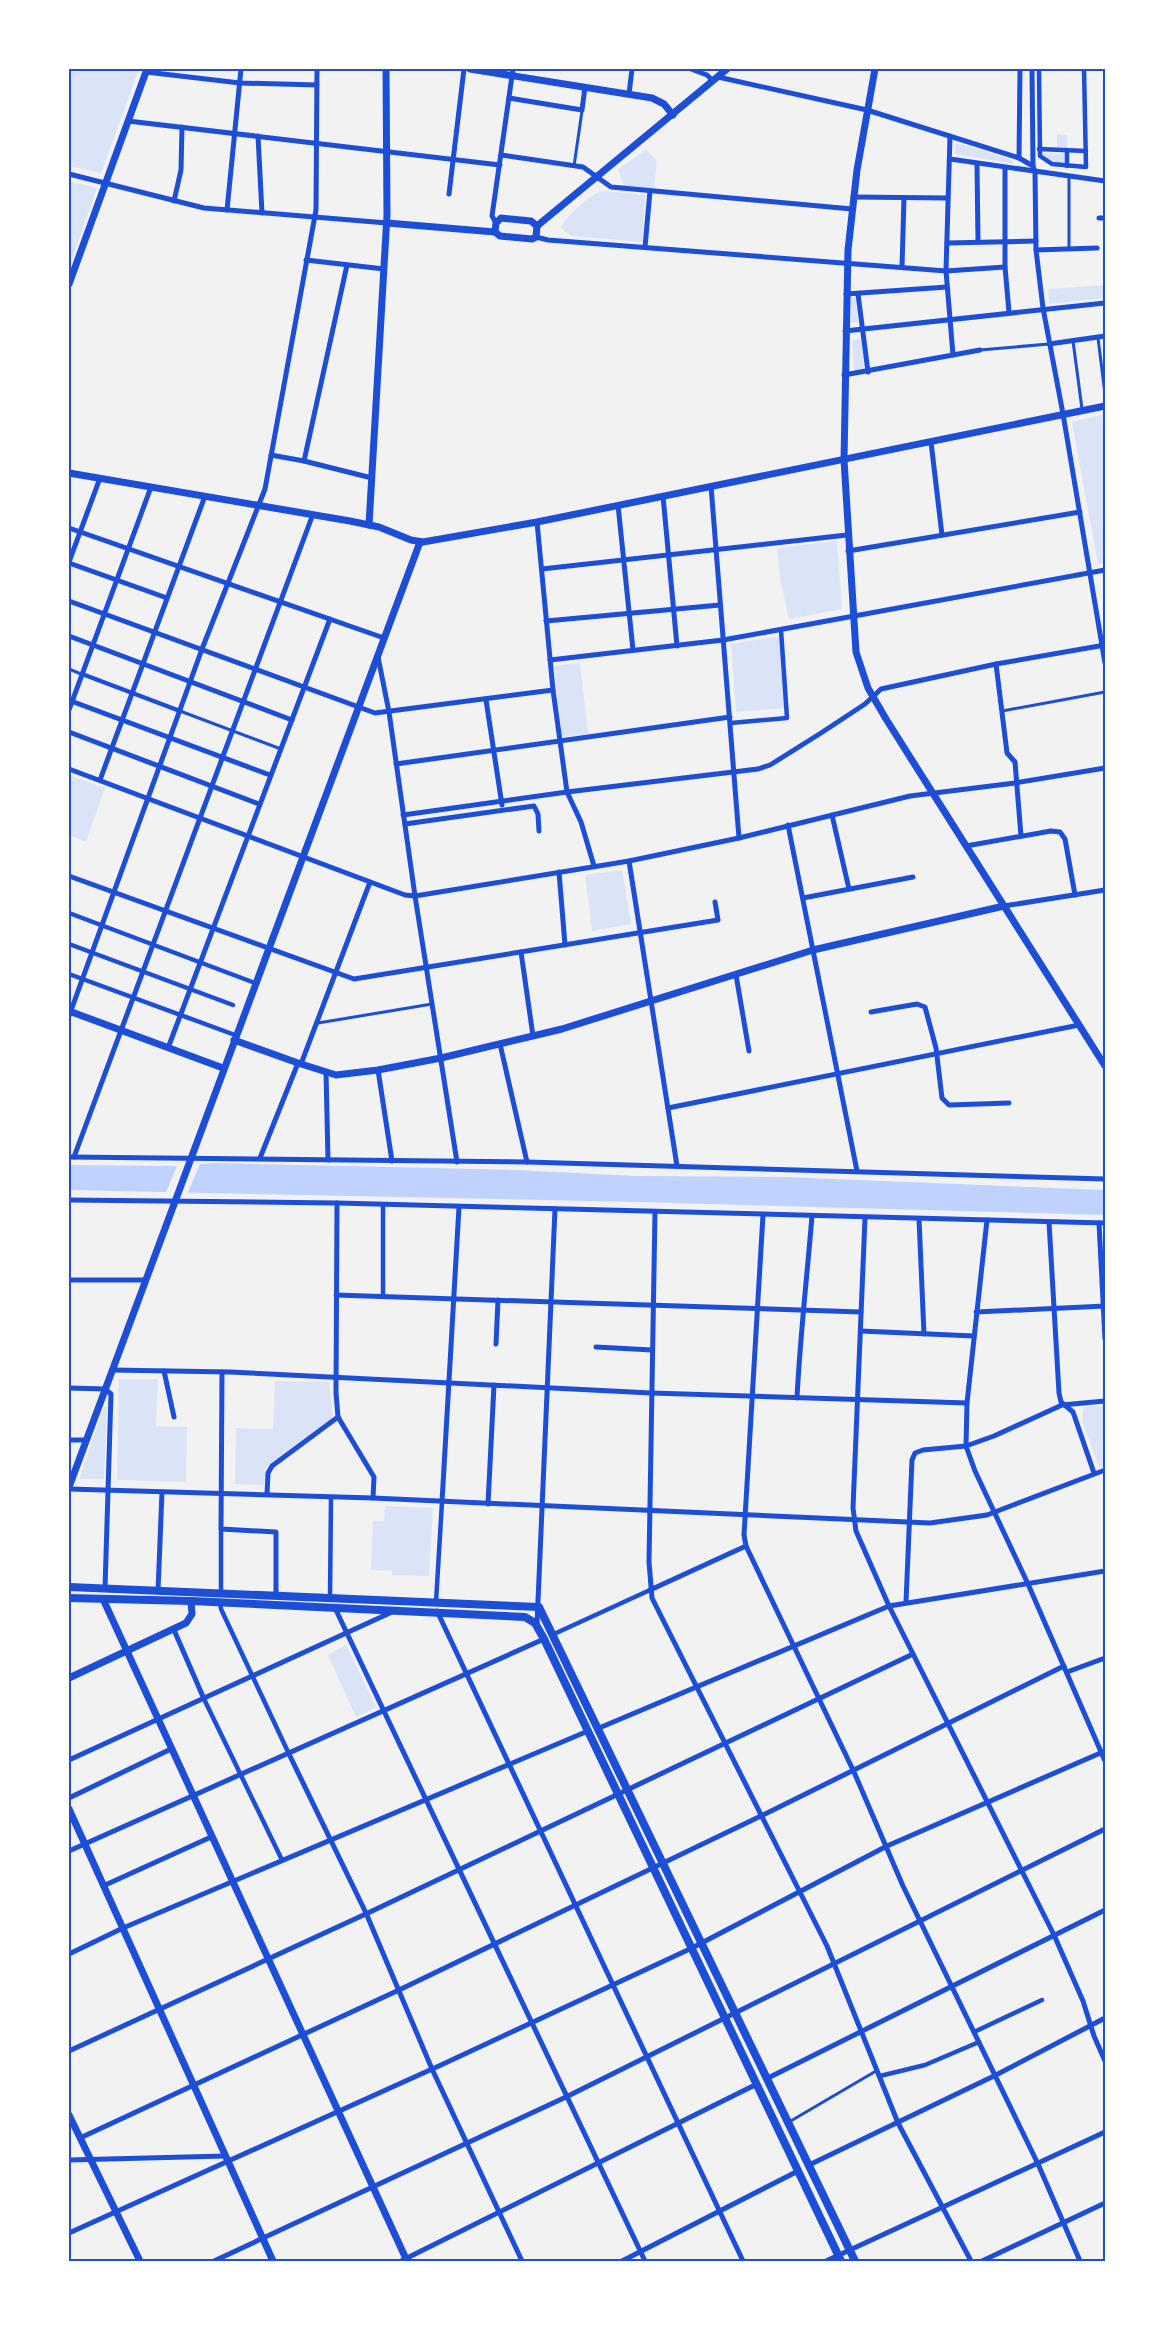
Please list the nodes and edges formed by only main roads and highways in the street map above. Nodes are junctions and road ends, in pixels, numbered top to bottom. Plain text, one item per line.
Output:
1 (69, 1587) edge
2 (69, 1598) edge
3 (221, 1598) junction
4 (768, 2078) junction
5 (758, 2084) junction
6 (839, 2258) edge
7 (855, 2261) edge

1 - 3 main road
2 - 3 main road
3 - 4 main road
3 - 5 main road
4 - 5 main road
4 - 7 main road
5 - 6 main road

